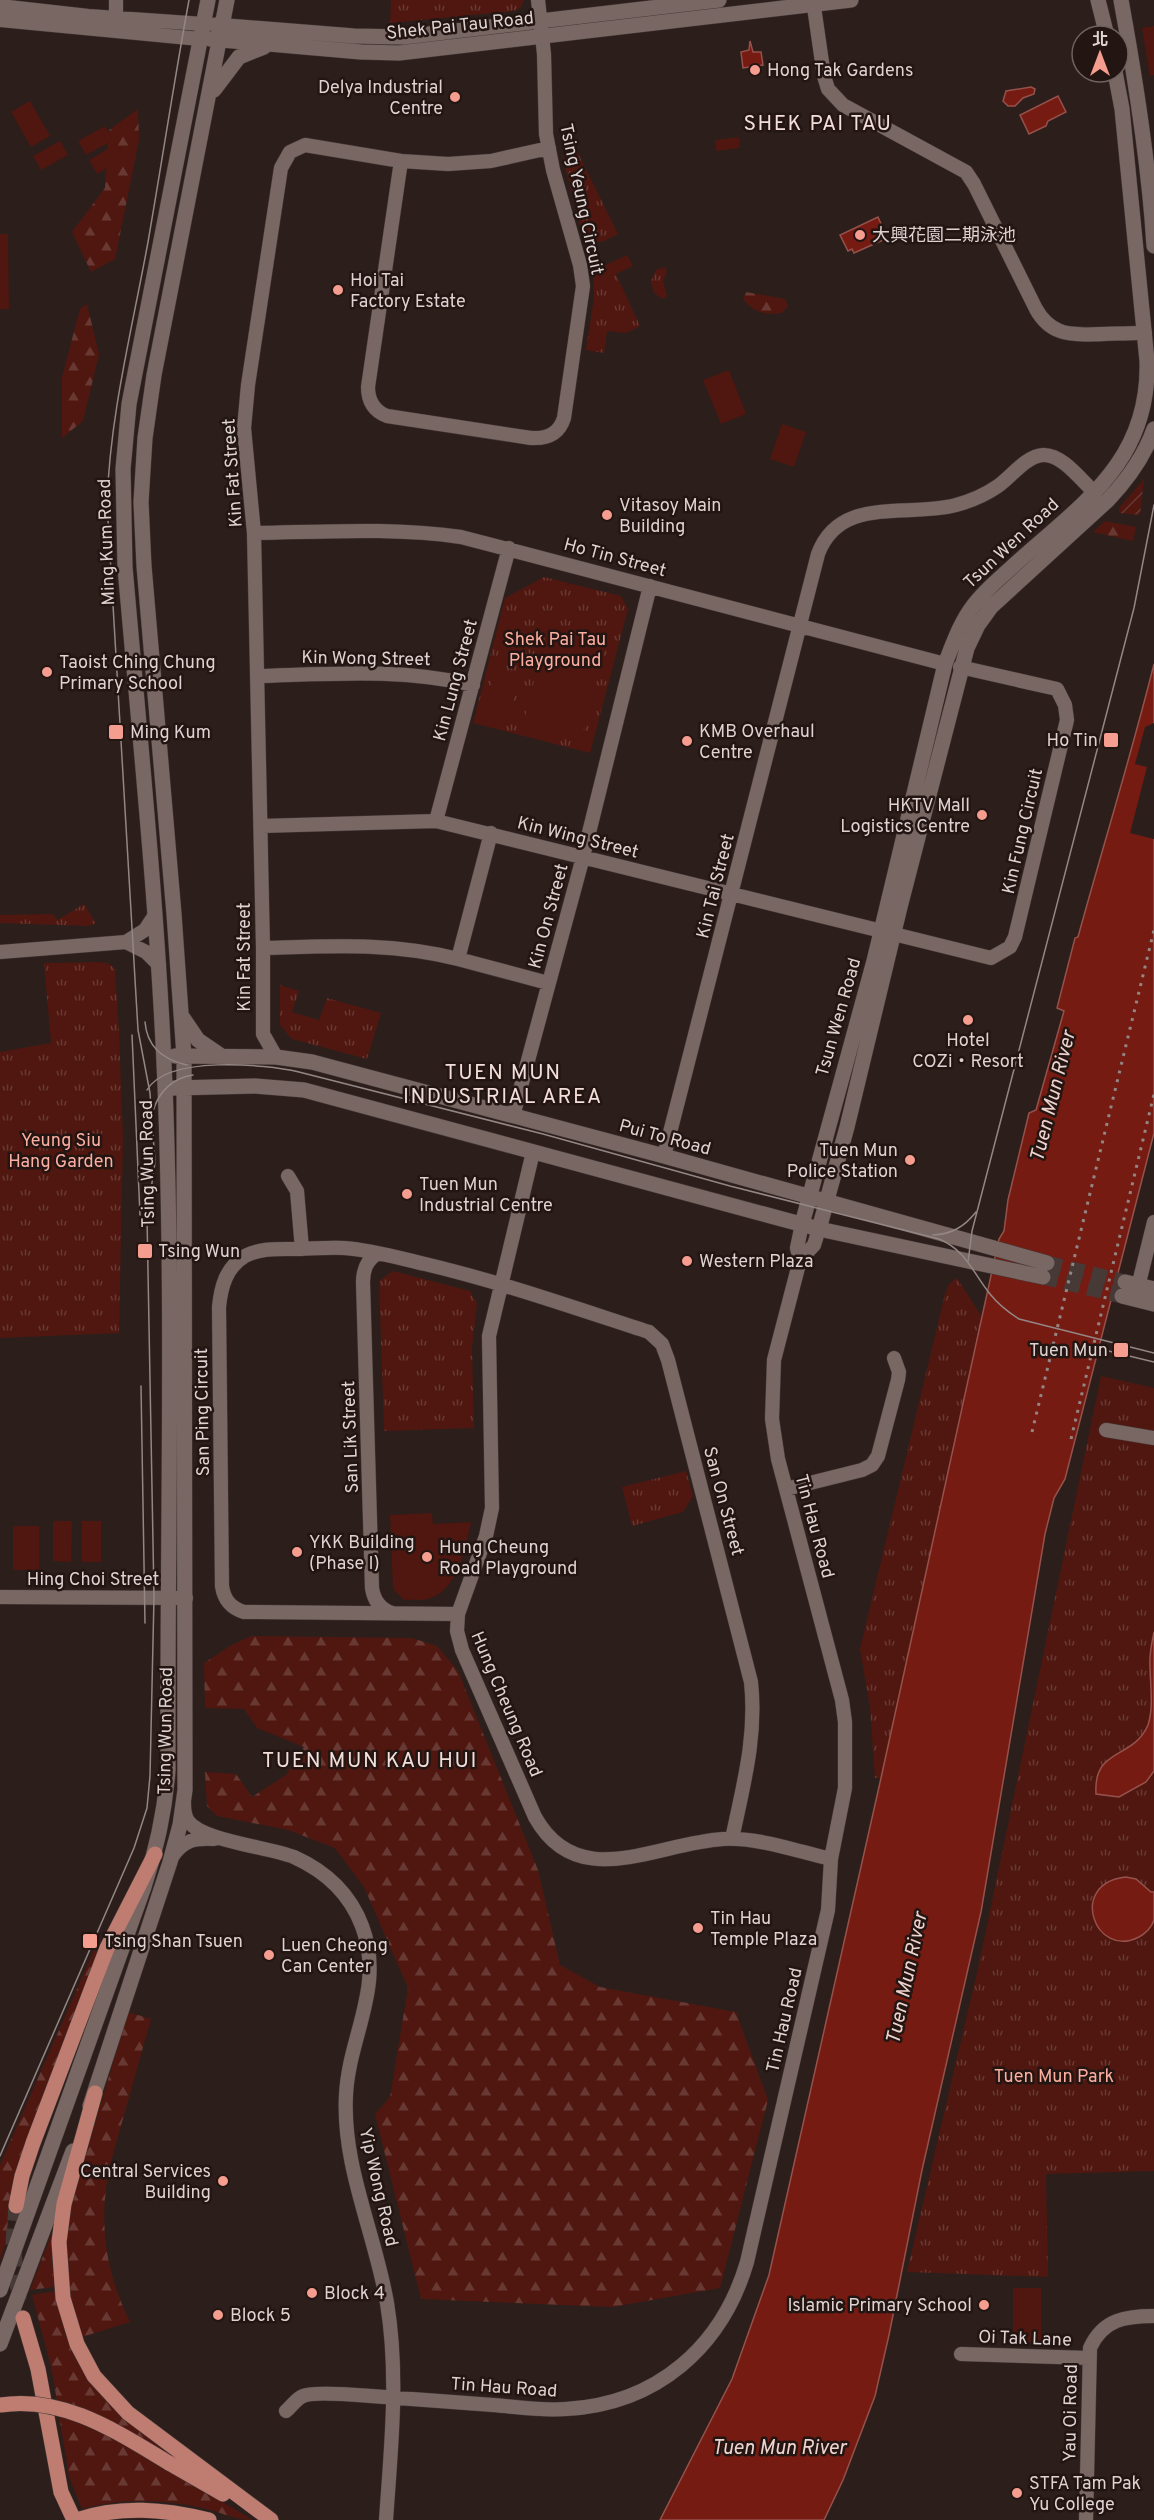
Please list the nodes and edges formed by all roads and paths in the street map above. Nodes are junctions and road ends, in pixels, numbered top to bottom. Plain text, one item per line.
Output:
1 (116, 0) edge
2 (208, 0) edge
3 (227, 0) edge
4 (538, 0) edge
5 (719, 0) edge
6 (851, 0) edge
7 (1098, 0) edge
8 (1121, 0) edge
9 (813, 2) edge
10 (0, 6) edge
11 (116, 18) junction
12 (0, 20) edge
13 (1104, 24) edge
14 (541, 29) junction
15 (201, 31) junction
16 (221, 33) junction
17 (273, 45) junction
18 (1117, 84) edge
19 (209, 98) junction
20 (549, 148) junction
21 (401, 161) junction
22 (1154, 246) edge
23 (1149, 333) edge
24 (1154, 429) edge
25 (1094, 492) junction
26 (254, 532) junction
27 (509, 548) junction
28 (650, 586) junction
29 (800, 626) junction
30 (945, 664) junction
31 (960, 667) junction
32 (257, 676) junction
33 (473, 685) junction
34 (436, 821) junction
35 (261, 826) junction
36 (491, 833) junction
37 (582, 857) junction
38 (732, 893) junction
39 (155, 915) junction
40 (888, 932) junction
41 (126, 942) junction
42 (263, 948) junction
43 (0, 952) edge
44 (458, 959) junction
45 (159, 965) junction
46 (548, 983) junction
47 (181, 1015) junction
48 (163, 1056) junction
49 (184, 1056) junction
50 (221, 1056) junction
51 (276, 1057) junction
52 (183, 1088) junction
53 (165, 1089) junction
54 (513, 1116) junction
55 (533, 1152) junction
56 (664, 1156) junction
57 (288, 1176) dead end
58 (810, 1196) junction
59 (828, 1201) junction
60 (1154, 1222) edge
61 (802, 1224) junction
62 (819, 1229) junction
63 (302, 1249) junction
64 (378, 1253) junction
65 (800, 1260) junction
66 (500, 1283) junction
67 (1154, 1289) edge
68 (1130, 1290) junction
69 (1154, 1304) edge
70 (894, 1358) dead end
71 (1106, 1430) dead end
72 (1154, 1438) edge
73 (786, 1489) junction
74 (0, 1597) edge
75 (168, 1597) junction
76 (186, 1598) junction
77 (395, 1614) junction
78 (458, 1614) junction
79 (184, 1803) junction
80 (732, 1839) junction
81 (225, 1840) junction
82 (155, 1854) junction
83 (172, 1857) junction
84 (831, 1859) junction
85 (95, 2093) junction
86 (16, 2206) tunnel mouth
87 (0, 2290) edge
88 (1154, 2316) edge
89 (23, 2318) tunnel mouth
90 (0, 2344) edge
91 (961, 2354) dead end
92 (1089, 2358) junction
93 (394, 2398) junction
94 (0, 2405) edge
95 (286, 2411) dead end
96 (386, 2515) edge
97 (75, 2520) edge
98 (209, 2520) edge
99 (271, 2520) edge
100 (1086, 2520) edge

1 - 11 street
2 - 15 main road, Ming Kum Road
3 - 16 main road, Ming Kum Road
4 - 14 street, Tsing Yeung Circuit
5 - 14 main road, Shek Pai Tau Road
6 - 9 main road, Shek Pai Tau Road
7 - 13 main road
8 - 22 main road
9 - 14 main road, Shek Pai Tau Road
9 - 23 street
10 - 11 street, Shek Pai Tau Road
11 - 15 street, Shek Pai Tau Road
12 - 15 street, Shek Pai Tau Road
14 - 16 main road, Shek Pai Tau Road
14 - 17 main road, Shek Pai Tau Road
14 - 20 street, Tsing Yeung Circuit
15 - 16 main road, Shek Pai Tau Road
15 - 39 main road, Ming Kum Road
16 - 17 main road, Shek Pai Tau Road
16 - 19 main road, Ming Kum Road
17 - 19 main road
18 - 23 main road, Tsun Wen Road
19 - 47 main road, Ming Kum Road
20 - 21 street, Kin Fat Street
20 - 21 street, Tsing Yeung Circuit
21 - 26 street, Kin Fat Street
23 - 25 main road, Tsun Wen Road
24 - 31 main road, Tsun Wen Road
25 - 29 street, Kin Tai Street
25 - 30 main road, Tsun Wen Road
26 - 27 street, Ho Tin Street
26 - 32 street, Kin Fat Street
27 - 28 street, Ho Tin Street
27 - 33 street, Kin Lung Street
28 - 29 street, Ho Tin Street
28 - 37 street, Kin On Street
29 - 30 street, Ho Tin Street
29 - 38 street, Kin Tai Street
30 - 31 main road, Ho Tin Street
30 - 40 main road, Tsun Wen Road
31 - 40 main road, Tsun Wen Road
31 - 40 street, Kin Fung Circuit
32 - 33 street, Kin Wong Street
32 - 35 street, Kin Fat Street
33 - 34 street, Kin Lung Street
34 - 35 street, Kin Wing Street
34 - 36 street, Kin Wing Street
35 - 42 street, Kin Fat Street
36 - 37 street, Kin Wing Street
36 - 44 street
37 - 38 street, Kin Wing Street
37 - 46 street, Kin On Street
38 - 40 street, Kin Wing Street
38 - 56 street, Kin Tai Street
39 - 41 street
39 - 45 main road, Ming Kum Road
40 - 58 main road, Tsun Wen Road
40 - 59 main road, Tsun Wen Road
41 - 43 street
41 - 45 street
42 - 44 street
42 - 51 street, Kin Fat Street
44 - 46 street
45 - 48 main road, Ming Kum Road
46 - 54 street, Kin On Street
47 - 49 main road, Ming Kum Road
47 - 50 main road
48 - 49 main road, Pui To Road
48 - 53 main road, Ming Kum Road
49 - 50 main road, Pui To Road
49 - 52 main road, Ming Kum Road
50 - 51 main road, Pui To Road
51 - 54 main road, Pui To Road
52 - 53 main road, Pui To Road
52 - 55 main road, Pui To Road
52 - 76 main road, Tsing Wun Road
53 - 75 main road, Tsing Wun Road
54 - 56 main road, Pui To Road
55 - 61 main road, Pui To Road
55 - 66 street, Hung Cheung Road
56 - 58 main road, Pui To Road
57 - 63 street
58 - 59 main road, Pui To Road
58 - 61 main road, Tsun Wen Road
59 - 62 main road, Tsun Wen Road
59 - 62 main road, Pui To Road
60 - 68 street
61 - 62 main road, Pui To Road
61 - 65 street, Tin Hau Road
62 - 65 street, Tin Hau Road
63 - 64 street, San Ping Circuit
63 - 77 street, San Ping Circuit
64 - 66 street, San Ping Circuit
64 - 77 street, San Lik Street
65 - 73 street, Tin Hau Road
66 - 78 street, Hung Cheung Road
66 - 80 street, San On Street
67 - 68 main road
68 - 69 main road
70 - 73 street
71 - 72 street
73 - 84 street, Tin Hau Road
74 - 75 street, Hing Choi Street
75 - 76 street, Hing Choi Street
75 - 82 main road, Tsing Wun Road
76 - 79 main road, Tsing Wun Road
77 - 78 street, San Ping Circuit
78 - 80 street, Hung Cheung Road
79 - 81 street, Yip Wong Road
79 - 83 main road, Tsing Wun Road
80 - 84 street, Hung Cheung Road
81 - 83 street, Yip Wong Road
81 - 93 street, Yip Wong Road
82 - 86 main road
82 - 87 main road, Tsing Wun Road
83 - 85 main road, Tsing Wun Road
84 - 93 street, Tin Hau Road
85 - 90 main road, Tsing Wun Road
85 - 99 main road
88 - 92 street, Yau Oi Road
89 - 97 main road
91 - 92 street, Oi Tak Lane
92 - 100 street, Yau Oi Road
93 - 95 street, Tin Hau Road
93 - 96 street, Yip Wong Road
94 - 99 main road, bridge
97 - 98 main road

